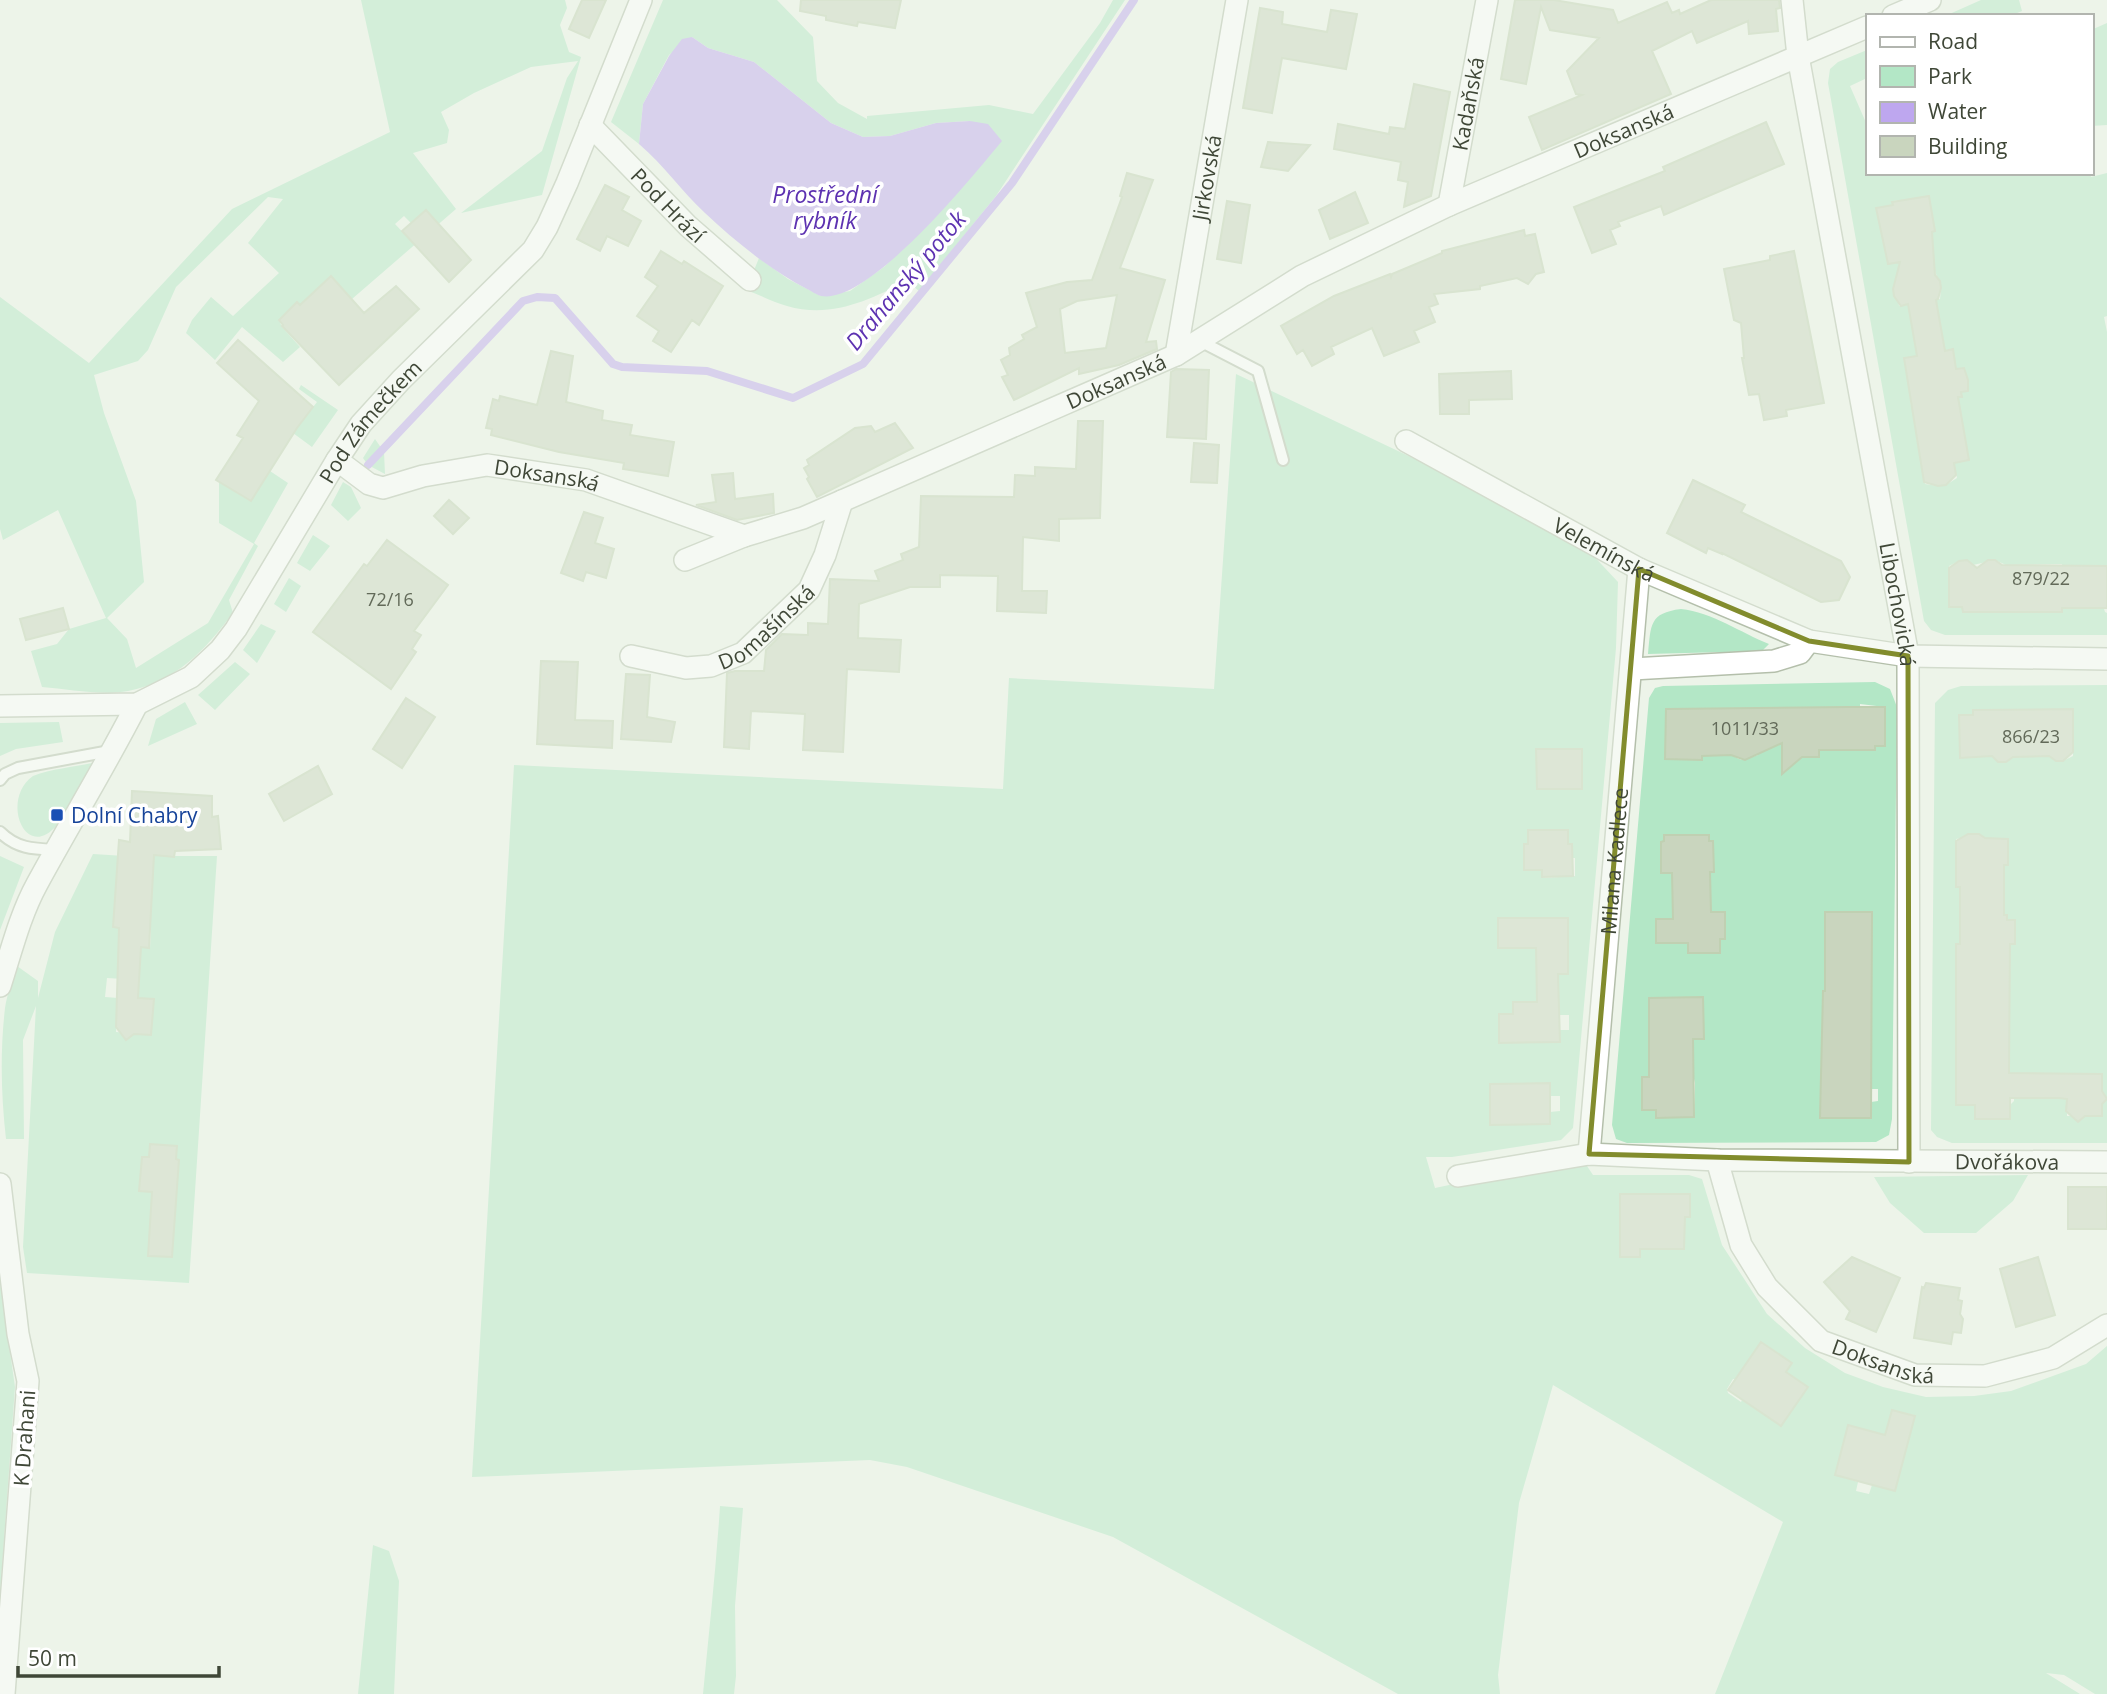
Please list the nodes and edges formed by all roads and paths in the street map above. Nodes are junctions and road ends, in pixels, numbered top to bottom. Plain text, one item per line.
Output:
1 (641, 0) edge
2 (1237, 0) edge
3 (1487, 0) edge
4 (1792, 0) edge
5 (1930, 0) edge
6 (1898, 14) edge
7 (1866, 27) edge
8 (1798, 56) junction
9 (590, 125) junction
10 (1449, 205) junction
11 (750, 280) dead end
12 (1198, 340) junction
13 (1176, 355) junction
14 (1406, 441) dead end
15 (337, 460) junction
16 (1283, 460) dead end
17 (842, 501) junction
18 (744, 536) junction
19 (685, 560) dead end
20 (1639, 569) junction
21 (1809, 641) junction
22 (631, 656) dead end
23 (1908, 656) junction
24 (2107, 659) edge
25 (1632, 669) junction
26 (137, 704) junction
27 (0, 706) edge
28 (114, 751) junction
29 (0, 780) edge
30 (0, 832) edge
31 (57, 850) junction
32 (0, 985) edge
33 (1589, 1154) junction
34 (1717, 1160) junction
35 (1909, 1162) junction
36 (2107, 1162) edge
37 (1458, 1176) dead end
38 (0, 1184) edge
39 (2107, 1325) edge
40 (4, 1694) edge

1 - 9 street, Pod Zámečkem
2 - 13 street, Jirkovská
3 - 10 street, Kadaňská
4 - 8 street, Libochovická
5 - 6 street
7 - 8 street, Doksanská
8 - 10 street, Doksanská
8 - 23 street, Libochovická
9 - 11 street, Pod Hrází
9 - 15 street, Pod Zámečkem
10 - 12 street, Doksanská
12 - 13 street, Doksanská
12 - 16 lane
13 - 17 street, Doksanská
14 - 20 street, Velemínská
15 - 18 street, Doksanská
15 - 26 street, Pod Zámečkem
17 - 18 street, Doksanská
17 - 22 street, Domašínská
18 - 19 street
20 - 21 street, Velemínská
20 - 25 street, Milana Kadlece
21 - 23 street, Velemínská
21 - 25 street
23 - 24 street, Velemínská
23 - 35 street, Libochovická
25 - 33 street, Milana Kadlece
26 - 27 street, Pod Zámečkem
26 - 28 street
28 - 29 lane
28 - 31 street
30 - 31 lane
31 - 32 street
33 - 34 street, Dvořákova
33 - 37 street, Dvořákova
34 - 35 street, Dvořákova
34 - 39 street, Doksanská
35 - 36 street, Dvořákova
38 - 40 street, K Drahani

